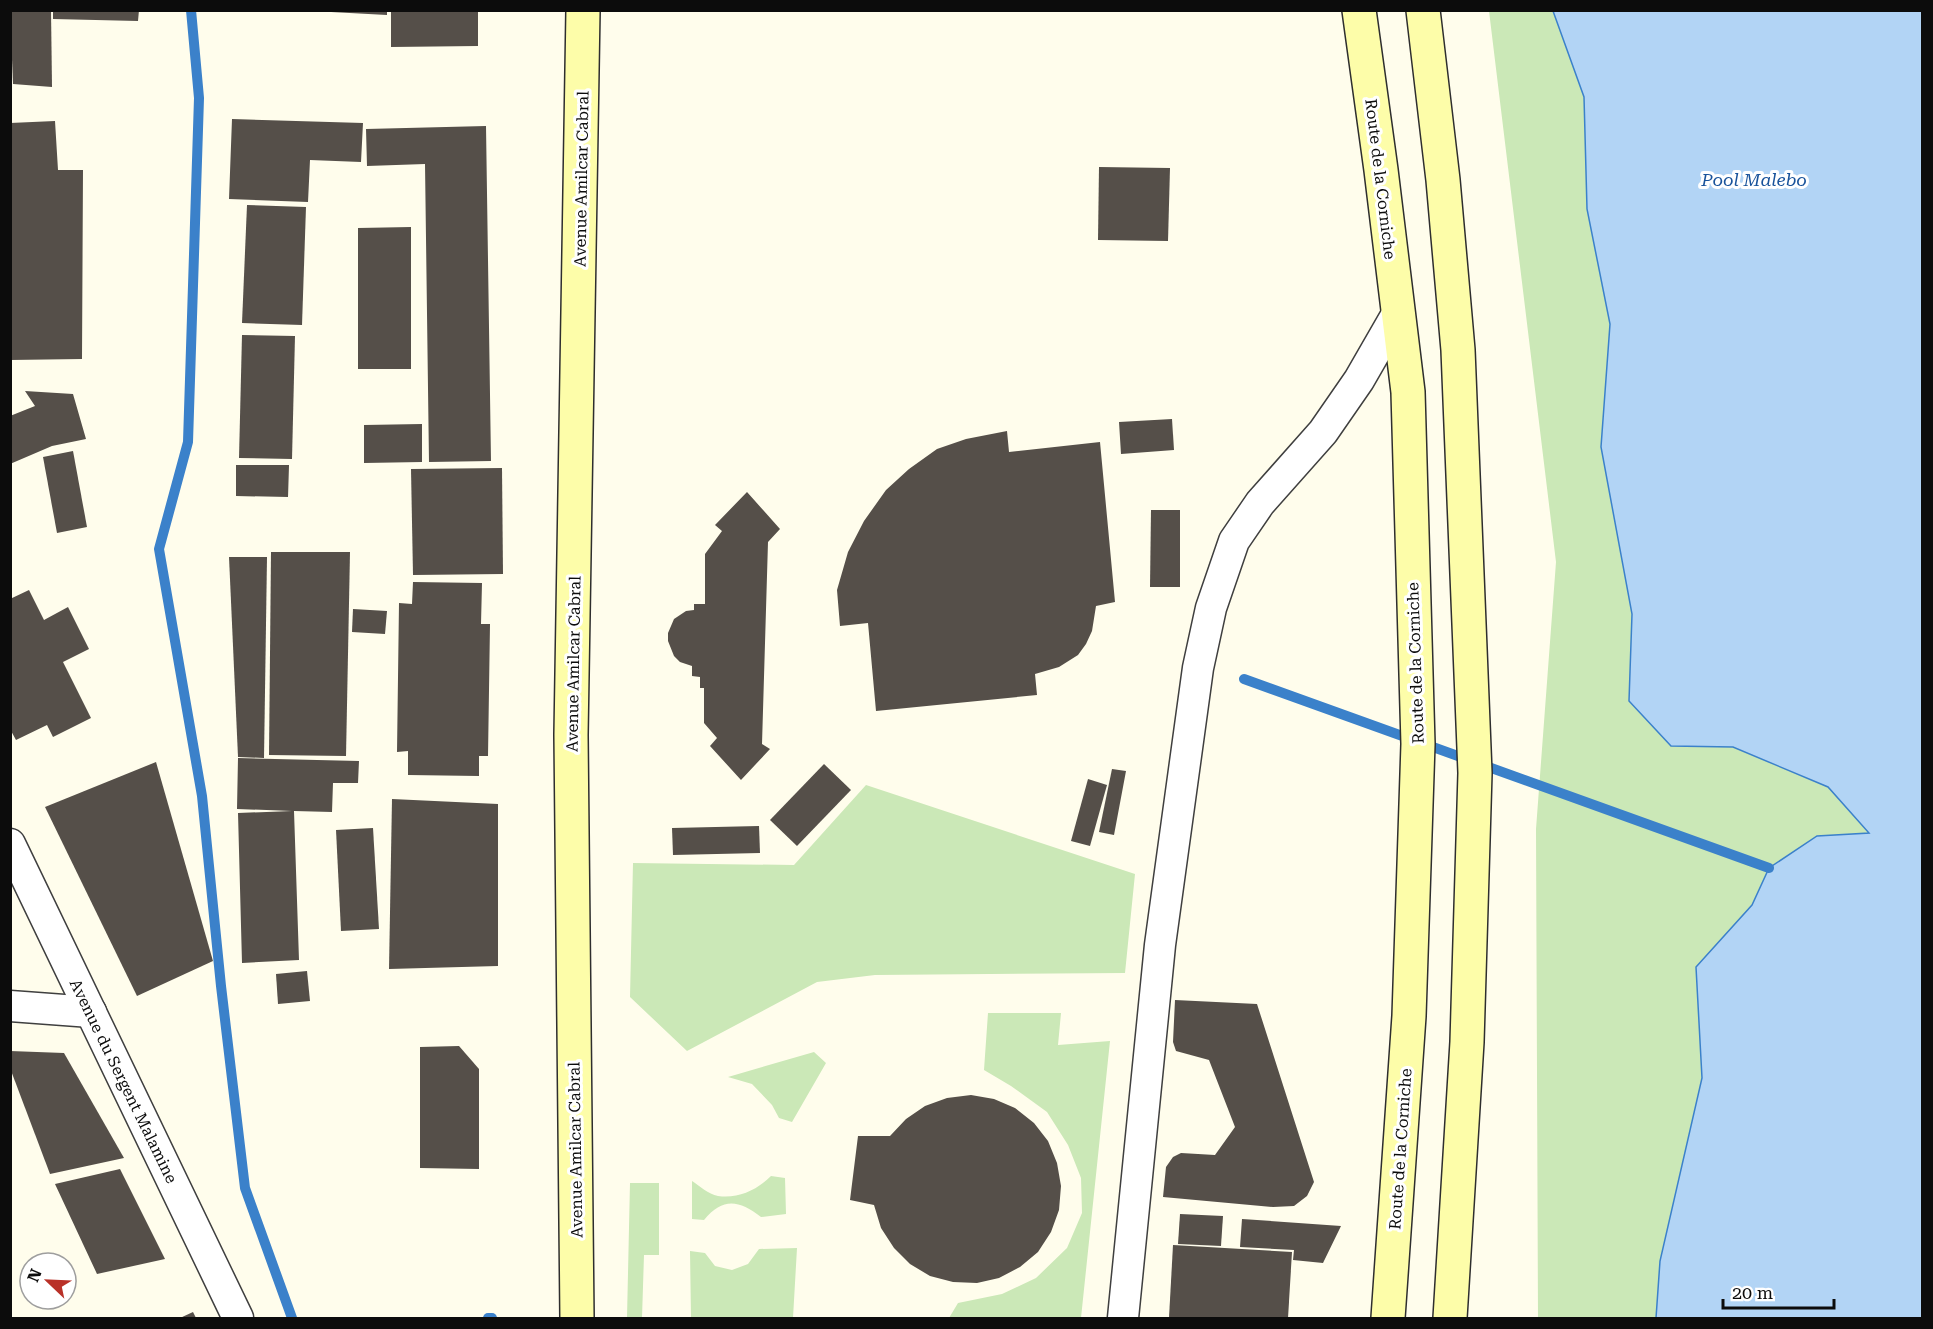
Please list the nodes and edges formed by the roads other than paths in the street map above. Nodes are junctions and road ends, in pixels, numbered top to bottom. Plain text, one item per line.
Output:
1 (583, 10) edge
2 (1359, 10) edge
3 (1423, 10) edge
4 (1397, 314) junction
5 (10, 844) edge
6 (10, 1006) edge
7 (91, 1012) junction
8 (238, 1318) edge
9 (577, 1318) edge
10 (1123, 1318) edge
11 (1388, 1318) edge
12 (1450, 1318) edge

1 - 9 main road, Avenue Amilcar Cabral
2 - 4 main road, Route de la Corniche
3 - 12 main road
4 - 10 street
4 - 11 main road, Route de la Corniche
5 - 7 street, Avenue du Sergent Malamine
6 - 7 street
7 - 8 street, Avenue du Sergent Malamine

